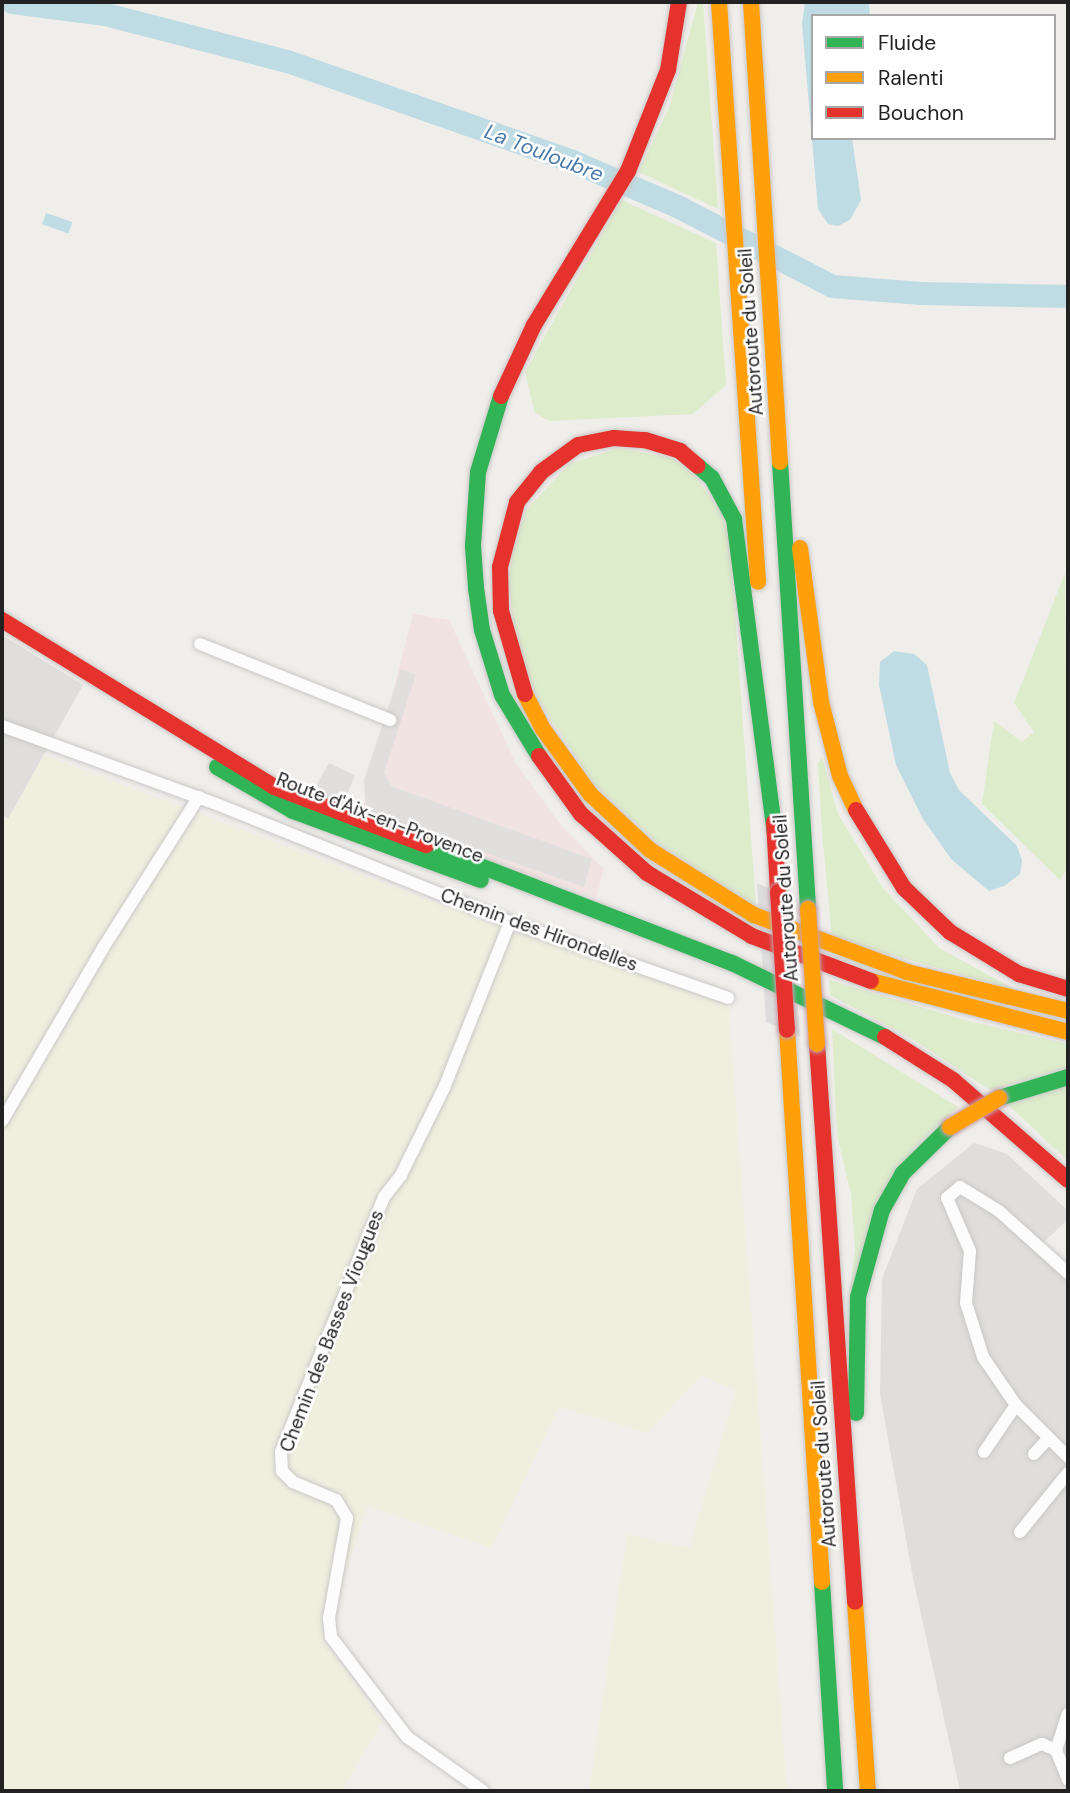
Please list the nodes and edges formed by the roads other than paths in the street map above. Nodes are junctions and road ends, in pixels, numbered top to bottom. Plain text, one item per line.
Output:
1 (678, 2) edge
2 (719, 2) edge
3 (751, 2) edge
4 (769, 278) junction
5 (2, 620) edge
6 (200, 644) dead end
7 (144, 711) junction
8 (390, 720) dead end
9 (2, 726) edge
10 (200, 797) junction
11 (775, 836) junction
12 (360, 837) junction
13 (352, 858) junction
14 (583, 908) junction
15 (510, 922) junction
16 (1068, 989) edge
17 (728, 998) dead end
18 (1068, 1011) edge
19 (1068, 1032) edge
20 (1068, 1077) edge
21 (8, 1103) edge
22 (2, 1121) edge
23 (1068, 1180) edge
24 (1068, 1273) edge
25 (1016, 1405) junction
26 (1049, 1438) junction
27 (984, 1452) dead end
28 (1034, 1454) dead end
29 (1068, 1457) edge
30 (1068, 1473) edge
31 (1020, 1532) dead end
32 (860, 1667) junction
33 (1068, 1714) edge
34 (1056, 1750) junction
35 (1010, 1758) dead end
36 (1068, 1782) edge
37 (482, 1791) edge
38 (835, 1791) edge
39 (868, 1791) edge
40 (1064, 1791) edge

1 - 19 main road
2 - 11 main road, Autoroute du Soleil
3 - 4 main road, Autoroute du Soleil
4 - 16 main road
4 - 32 main road, Autoroute du Soleil, bridge
5 - 7 main road, Route d'Aix-en-Provence
6 - 8 street
7 - 12 main road, Route d'Aix-en-Provence
7 - 14 main road, Route d'Aix-en-Provence
9 - 10 street, Chemin des Hirondelles
10 - 13 street, Chemin des Hirondelles
10 - 21 street
11 - 18 main road
11 - 38 main road, Autoroute du Soleil, bridge
12 - 13 street
12 - 14 main road, Route d'Aix-en-Provence
13 - 15 street, Chemin des Hirondelles
14 - 23 main road, Route d'Aix-en-Provence
15 - 17 street, Chemin des Hirondelles
15 - 37 street, Chemin des Basses Viougues
20 - 32 main road, bridge
21 - 22 street
24 - 25 street
25 - 26 street
25 - 27 street
26 - 28 street
26 - 29 street
30 - 31 street
32 - 39 main road, Autoroute du Soleil
33 - 34 street
34 - 35 street
34 - 36 street
36 - 40 street

